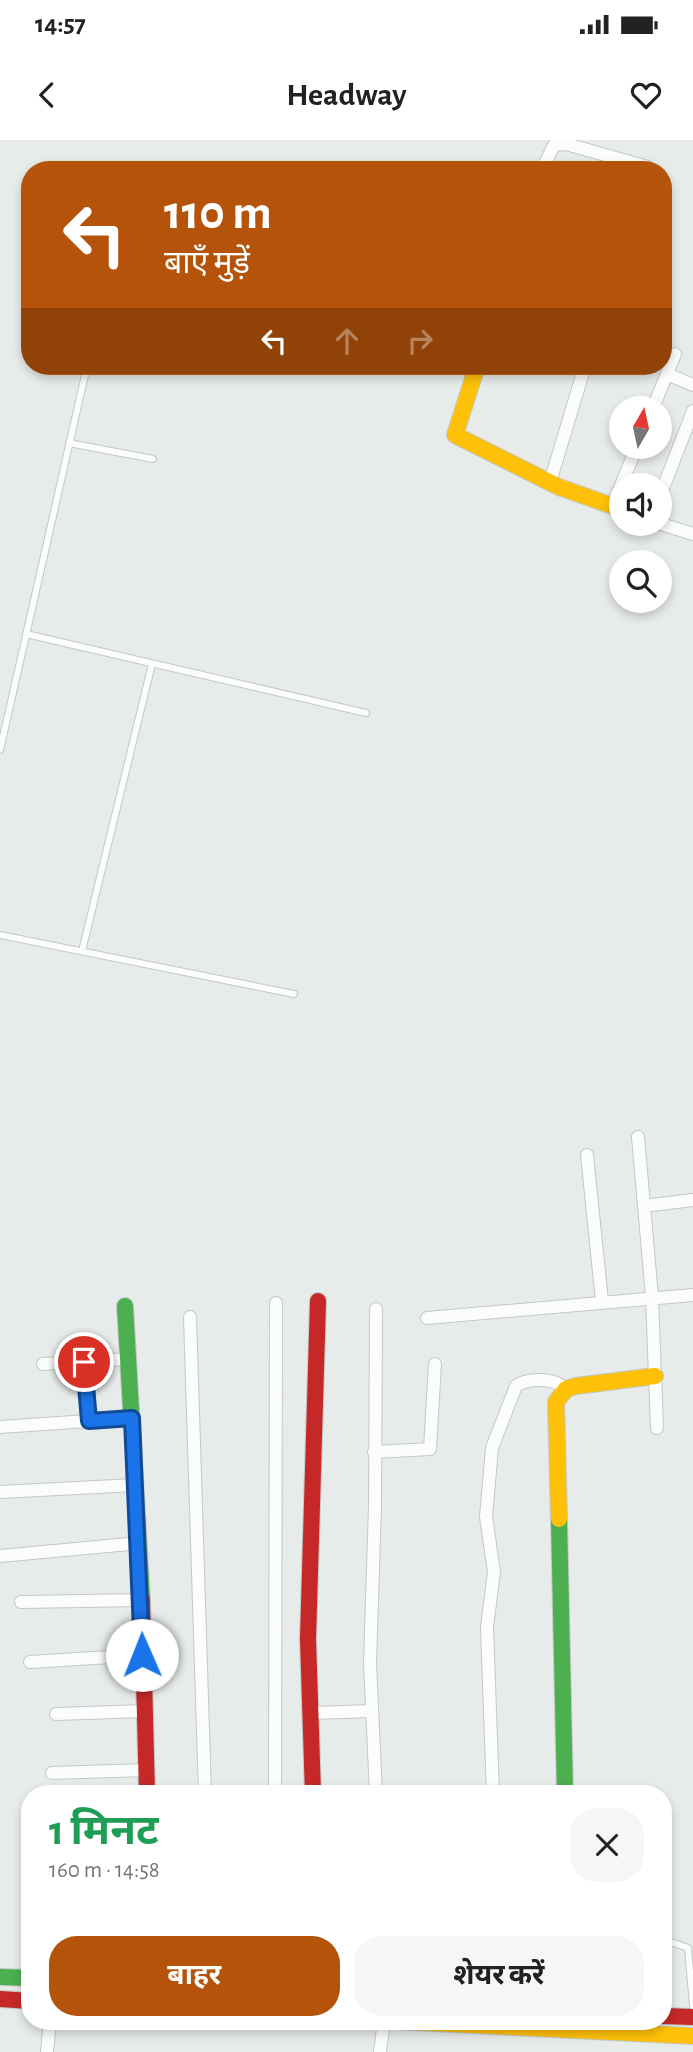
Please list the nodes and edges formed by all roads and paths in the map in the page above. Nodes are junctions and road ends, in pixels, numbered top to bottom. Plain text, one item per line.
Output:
1 (546, 161) edge
2 (627, 161) edge
3 (675, 354) dead end
4 (672, 362) edge
5 (85, 375) edge
6 (474, 375) edge
7 (582, 375) edge
8 (667, 375) edge
9 (669, 375) edge
10 (693, 385) edge
11 (658, 396) edge
12 (693, 411) edge
13 (69, 443) junction
14 (153, 459) dead end
15 (669, 473) edge
16 (550, 482) junction
17 (609, 504) edge
18 (672, 527) edge
19 (693, 534) edge
20 (26, 635) junction
21 (152, 664) junction
22 (366, 713) dead end
23 (0, 750) edge
24 (0, 935) edge
25 (82, 951) junction
26 (294, 994) dead end
27 (638, 1137) dead end
28 (587, 1155) dead end
29 (693, 1200) edge
30 (644, 1206) junction
31 (693, 1295) edge
32 (652, 1297) junction
33 (318, 1301) dead end
34 (602, 1301) junction
35 (276, 1303) dead end
36 (125, 1306) dead end
37 (376, 1309) dead end
38 (190, 1317) dead end
39 (427, 1318) dead end
40 (128, 1359) junction
41 (84, 1362) junction
42 (43, 1364) dead end
43 (435, 1364) dead end
44 (655, 1376) junction
45 (566, 1390) junction
46 (132, 1418) junction
47 (89, 1421) junction
48 (0, 1427) edge
49 (657, 1428) dead end
50 (374, 1452) junction
51 (135, 1485) junction
52 (0, 1492) edge
53 (140, 1543) junction
54 (0, 1556) edge
55 (142, 1600) junction
56 (21, 1602) dead end
57 (142, 1655) junction
58 (30, 1662) dead end
59 (145, 1711) junction
60 (372, 1711) junction
61 (311, 1713) junction
62 (56, 1714) dead end
63 (146, 1770) junction
64 (51, 1773) dead end
65 (147, 1785) edge
66 (205, 1785) edge
67 (275, 1785) edge
68 (313, 1785) edge
69 (376, 1785) edge
70 (493, 1785) edge
71 (565, 1785) edge
72 (672, 1943) edge
73 (0, 1977) edge
74 (21, 1978) edge
75 (0, 1999) edge
76 (21, 2000) edge
77 (693, 2006) edge
78 (672, 2016) edge
79 (693, 2017) edge
80 (49, 2030) edge
81 (383, 2030) edge
82 (657, 2030) edge
83 (693, 2036) edge
84 (47, 2052) edge
85 (380, 2052) edge

1 - 2 street
3 - 4 street
5 - 13 lane
6 - 16 street
7 - 16 street
8 - 11 street
9 - 10 street
12 - 15 street
13 - 14 lane
13 - 20 lane
16 - 17 street
18 - 19 street
20 - 21 lane
20 - 23 lane
21 - 22 lane
21 - 25 lane
24 - 25 lane
25 - 26 lane
27 - 30 street
28 - 34 street
29 - 30 street
30 - 32 street
31 - 32 street
32 - 34 street
32 - 44 street
33 - 61 street
34 - 39 street
35 - 67 street
36 - 40 street
37 - 50 street
38 - 66 street
40 - 41 street
40 - 46 street
41 - 42 street
41 - 47 street
43 - 50 street
44 - 45 street
44 - 49 street
45 - 70 street
45 - 71 street
46 - 47 street
46 - 51 street
47 - 48 street
50 - 60 street
51 - 52 street
51 - 53 street
53 - 54 street
53 - 55 street
55 - 56 street
55 - 57 street
57 - 58 street
57 - 59 street
59 - 62 street
59 - 63 street
60 - 61 street
60 - 69 street
61 - 68 street
63 - 64 street
63 - 65 street
72 - 77 lane
73 - 74 street
75 - 76 street
78 - 79 street
80 - 84 street
81 - 85 street
82 - 83 street

